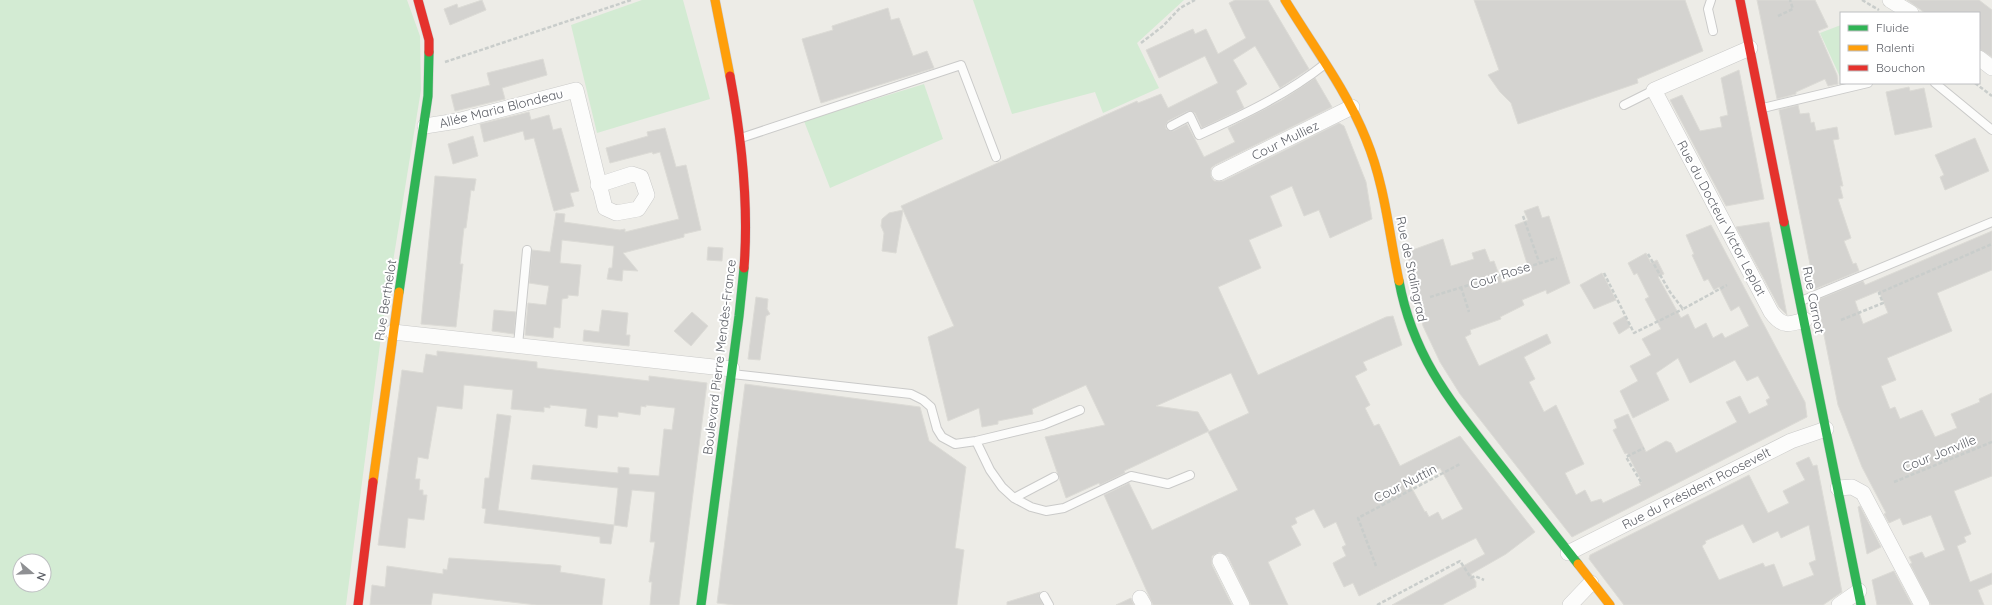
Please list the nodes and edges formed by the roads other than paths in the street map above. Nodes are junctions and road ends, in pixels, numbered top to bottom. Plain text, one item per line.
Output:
1 (418, 0) edge
2 (715, 0) edge
3 (1285, 0) edge
4 (1711, 0) edge
5 (1740, 0) edge
6 (1890, 0) edge
7 (1909, 12) edge
8 (710, 23) dead end
9 (1713, 31) dead end
10 (1756, 46) junction
11 (1980, 59) edge
12 (1326, 64) junction
13 (1992, 68) edge
14 (1764, 75) dead end
15 (1864, 84) edge
16 (1936, 84) edge
17 (1654, 90) junction
18 (1624, 105) dead end
19 (1352, 107) junction
20 (1763, 109) junction
21 (736, 112) junction
22 (425, 126) junction
23 (1170, 126) dead end
24 (1992, 130) edge
25 (740, 138) junction
26 (996, 158) dead end
27 (1219, 173) dead end
28 (598, 185) dead end
29 (1992, 222) edge
30 (527, 250) dead end
31 (1801, 301) junction
32 (1805, 320) junction
33 (393, 332) junction
34 (518, 345) junction
35 (732, 371) junction
36 (1080, 410) dead end
37 (1826, 428) junction
38 (976, 441) junction
39 (1190, 475) dead end
40 (1054, 477) dead end
41 (1838, 488) junction
42 (1014, 498) junction
43 (1568, 553) junction
44 (1220, 561) dead end
45 (1591, 583) junction
46 (1044, 596) dead end
47 (1860, 598) edge
48 (358, 605) edge
49 (701, 605) edge
50 (1049, 605) edge
51 (1242, 605) edge
52 (1570, 605) edge
53 (1610, 605) edge
54 (1839, 605) edge
55 (1922, 605) edge

1 - 22 street, Rue Berthelot
2 - 21 street, Boulevard Pierre Mendès-France
3 - 12 street, Rue de Stalingrad
4 - 9 lane
5 - 10 street, Rue Carnot
6 - 7 street
8 - 21 street, Boulevard Pierre Mendès-France
10 - 17 street
10 - 20 street, Rue Carnot
11 - 13 street
12 - 19 street, Rue de Stalingrad
12 - 23 lane
14 - 20 lane
15 - 20 lane
16 - 24 lane
17 - 18 lane
17 - 32 street, Rue du Docteur Victor Leplat
19 - 27 street, Cour Mulliez
19 - 43 street, Rue de Stalingrad
20 - 31 street, Rue Carnot
21 - 25 street, Boulevard Pierre Mendès-France
22 - 28 street, Allée Maria Blondeau
22 - 33 street, Rue Berthelot
25 - 26 lane
25 - 35 street, Boulevard Pierre Mendès-France
29 - 31 lane
30 - 34 lane
31 - 32 street, Rue Carnot
32 - 37 street, Rue Carnot
33 - 34 street
33 - 48 street, Rue Berthelot
34 - 35 street
35 - 38 lane
35 - 49 street, Boulevard Pierre Mendès-France
36 - 38 lane
37 - 41 street, Rue Carnot
37 - 43 street, Rue du Président Roosevelt
38 - 42 lane
39 - 42 lane
40 - 42 lane
41 - 47 street, Rue Carnot
41 - 55 street
43 - 45 street, Rue de Stalingrad
44 - 51 street
45 - 52 street
45 - 53 street, Rue de Stalingrad
46 - 50 lane
47 - 54 street

